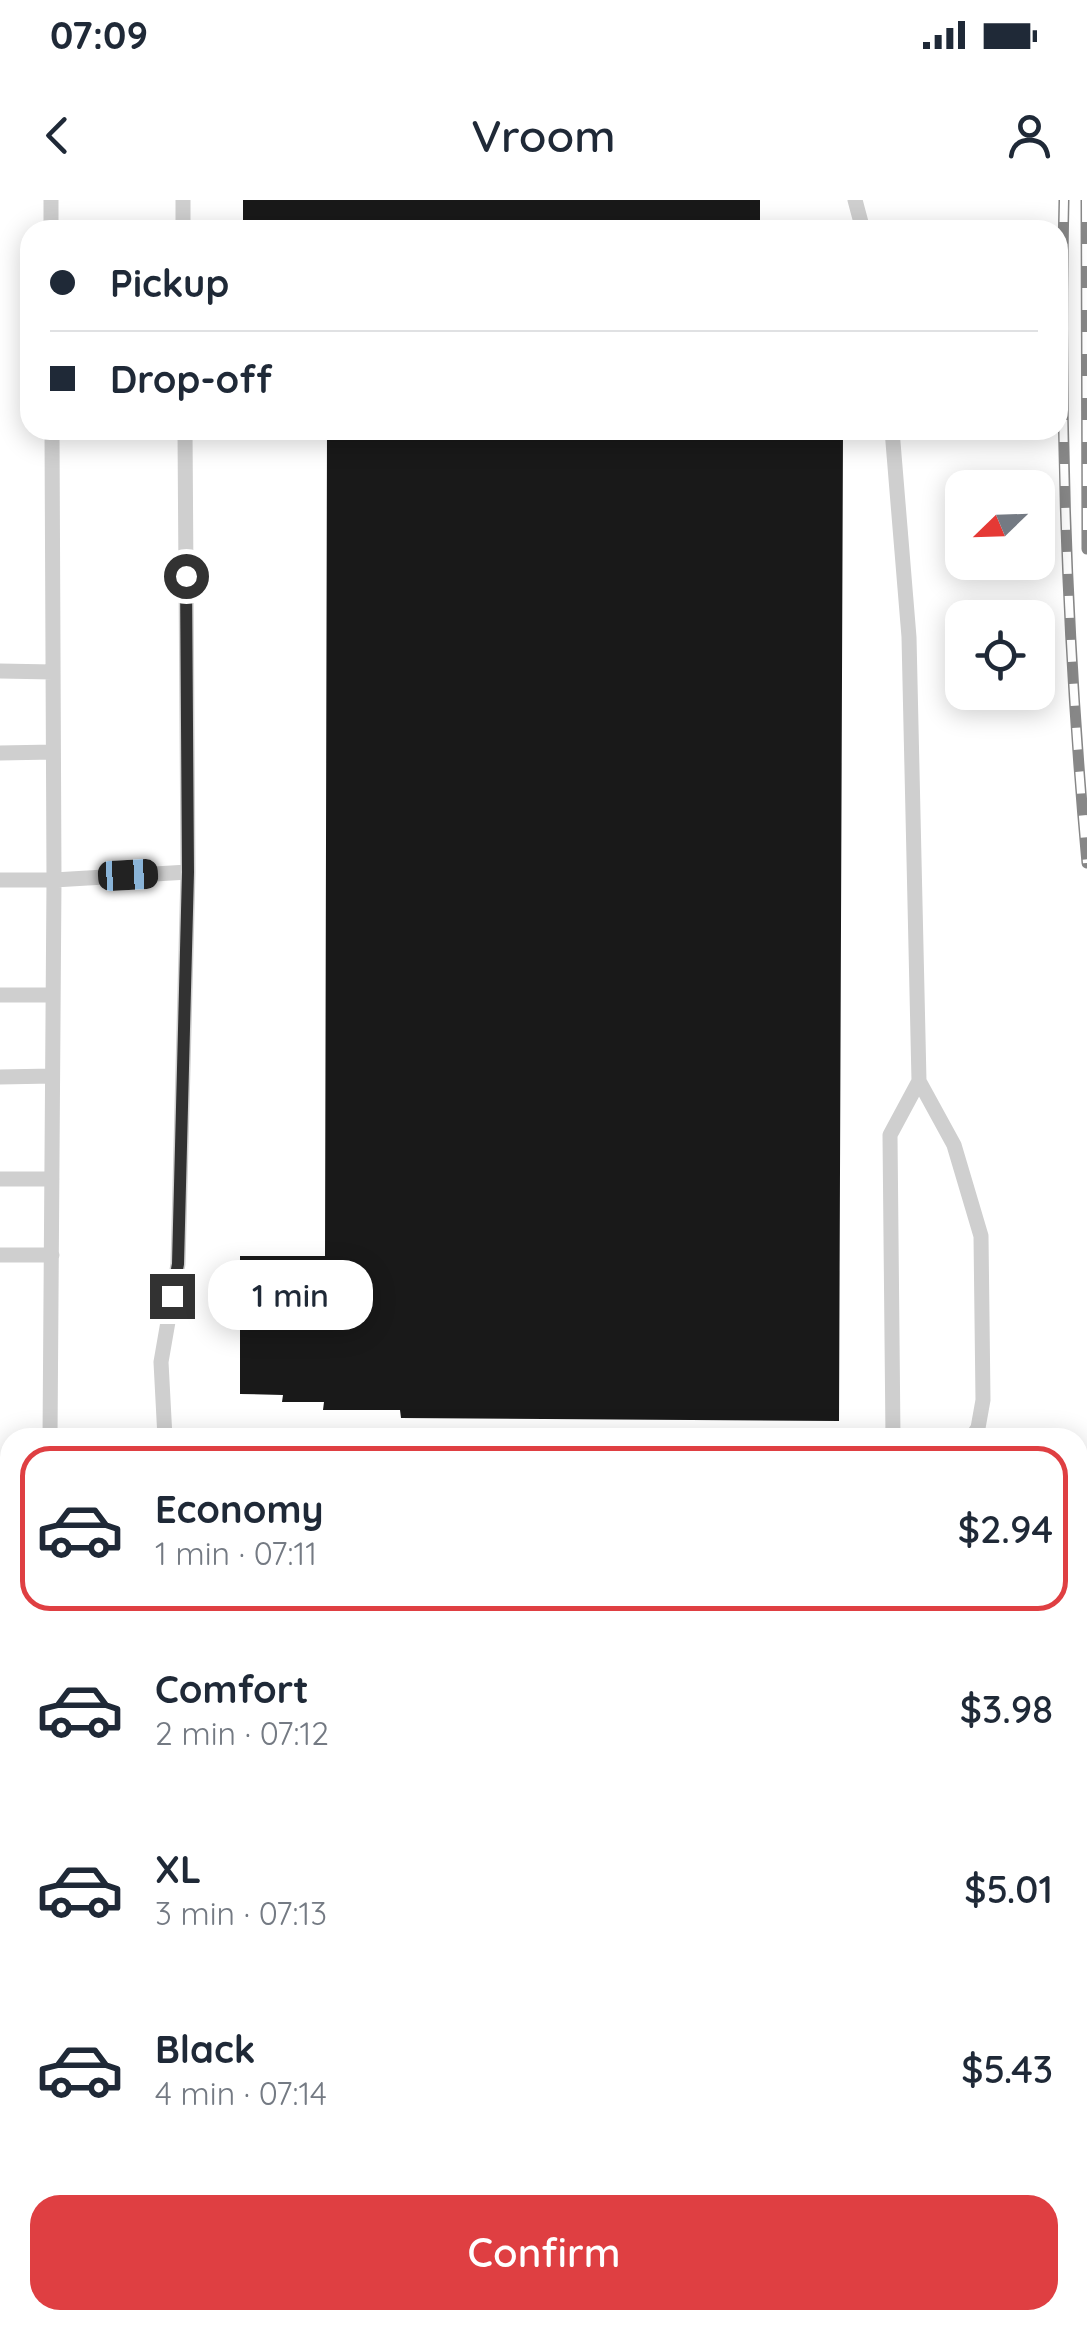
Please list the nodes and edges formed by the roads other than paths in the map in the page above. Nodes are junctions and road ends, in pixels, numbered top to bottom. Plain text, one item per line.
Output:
1 (52, 440) edge
2 (185, 440) edge
3 (893, 440) edge
4 (0, 671) edge
5 (53, 672) junction
6 (53, 752) junction
7 (0, 753) edge
8 (188, 872) junction
9 (0, 880) edge
10 (54, 880) junction
11 (0, 995) edge
12 (52, 995) junction
13 (52, 1076) junction
14 (0, 1077) edge
15 (919, 1082) junction
16 (0, 1179) edge
17 (52, 1180) junction
18 (0, 1255) edge
19 (52, 1256) junction
20 (50, 1428) edge
21 (164, 1428) edge
22 (893, 1428) edge
23 (978, 1428) edge

1 - 5 lane
2 - 8 lane
3 - 15 lane
4 - 5 lane
5 - 6 lane
6 - 7 lane
6 - 10 lane
8 - 10 lane
8 - 21 lane
9 - 10 lane
10 - 12 lane
11 - 12 lane
12 - 13 lane
13 - 14 lane
13 - 17 lane
15 - 22 lane
15 - 23 lane
16 - 17 lane
17 - 19 lane
18 - 19 lane
19 - 20 lane

